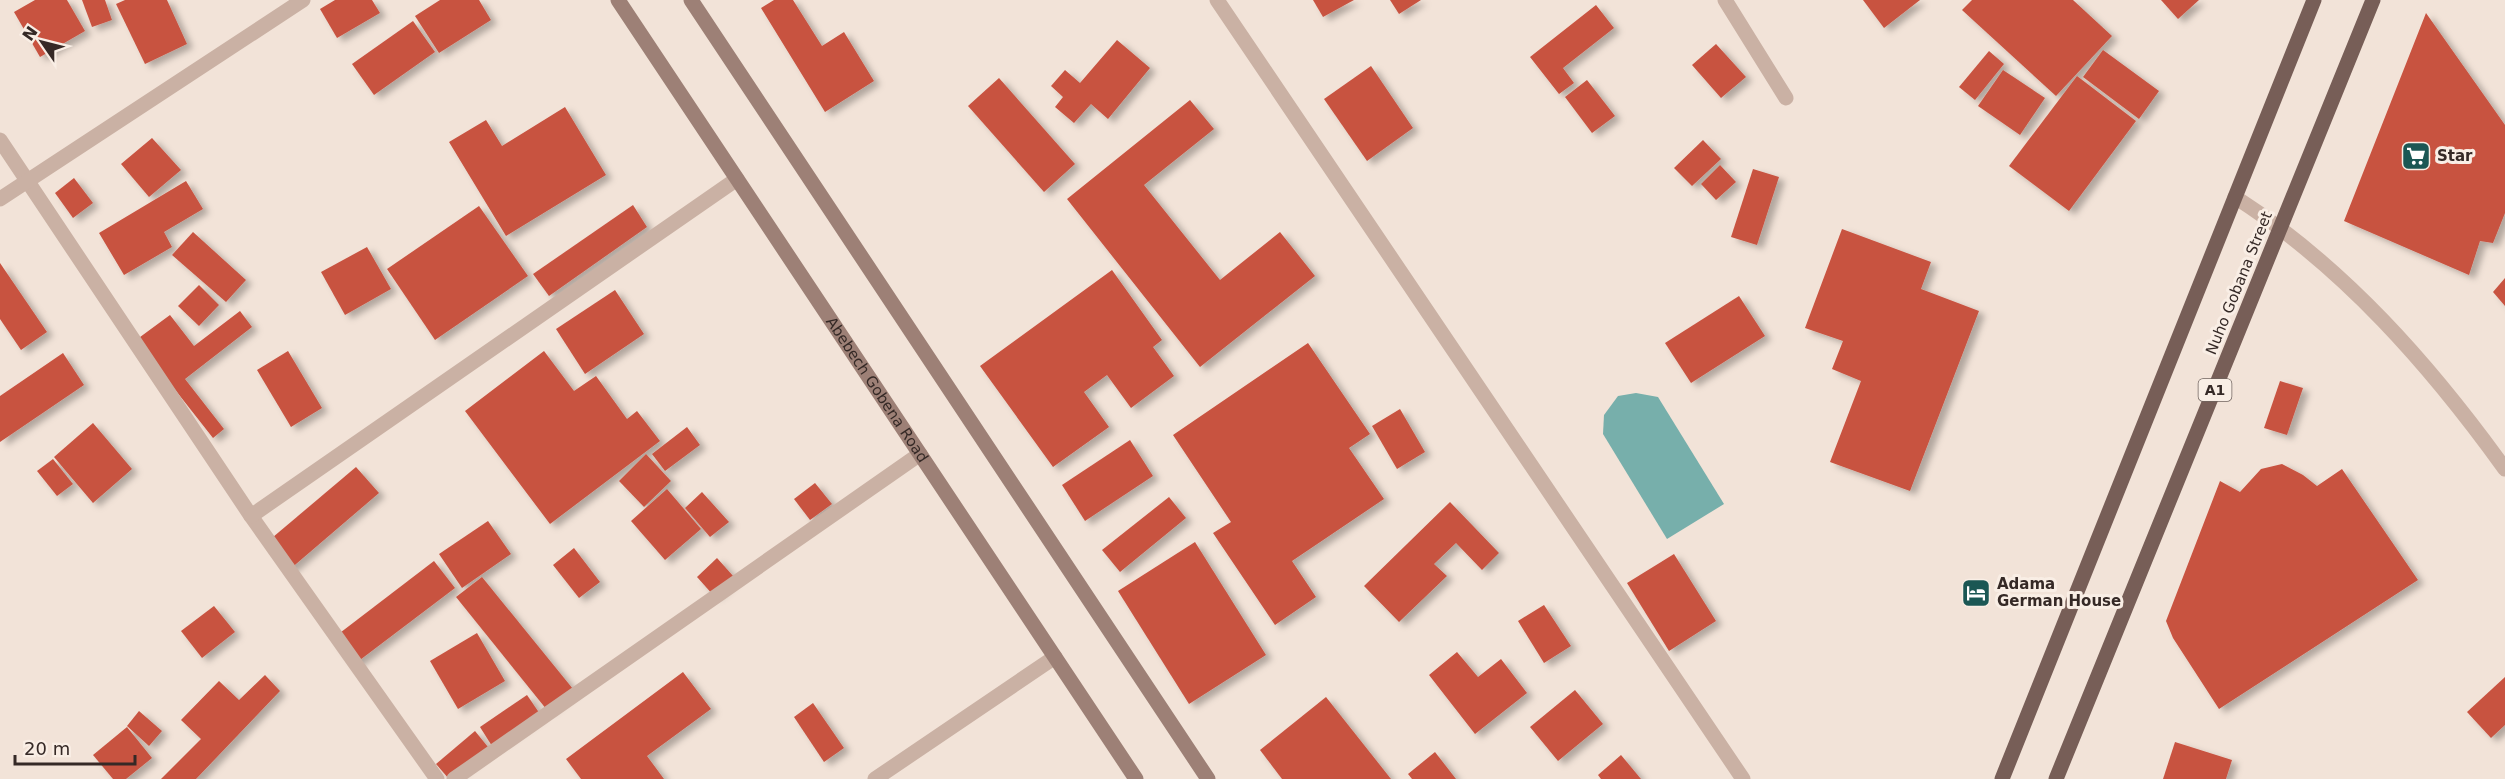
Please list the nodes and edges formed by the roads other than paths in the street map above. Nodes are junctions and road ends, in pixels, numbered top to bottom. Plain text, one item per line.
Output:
1 (303, 0) edge
2 (618, 0) edge
3 (692, 0) edge
4 (1217, 0) edge
5 (1725, 0) edge
6 (2314, 0) edge
7 (2373, 0) edge
8 (1786, 98) dead end
9 (0, 140) edge
10 (737, 179) junction
11 (28, 180) junction
12 (2235, 197) junction
13 (0, 199) edge
14 (2282, 227) junction
15 (920, 454) junction
16 (2505, 469) edge
17 (251, 516) junction
18 (1055, 657) junction
19 (437, 779) edge
20 (454, 779) edge
21 (875, 779) edge
22 (1136, 779) edge
23 (1208, 779) edge
24 (1743, 779) edge
25 (2002, 779) edge
26 (2056, 779) edge

1 - 11 street
2 - 10 street, Abebech Gobena Road
3 - 23 street
4 - 24 street
5 - 8 street
6 - 12 main road
7 - 14 main road, Nuho Gobana Street / A1
9 - 11 street
10 - 15 street, Abebech Gobena Road
10 - 17 street
11 - 13 street
11 - 17 street
12 - 14 street
12 - 25 main road
14 - 16 street
14 - 26 main road, Nuho Gobana Street / A1
15 - 18 street, Abebech Gobena Road
15 - 20 street
17 - 19 street
18 - 21 street
18 - 22 street, Abebech Gobena Road

